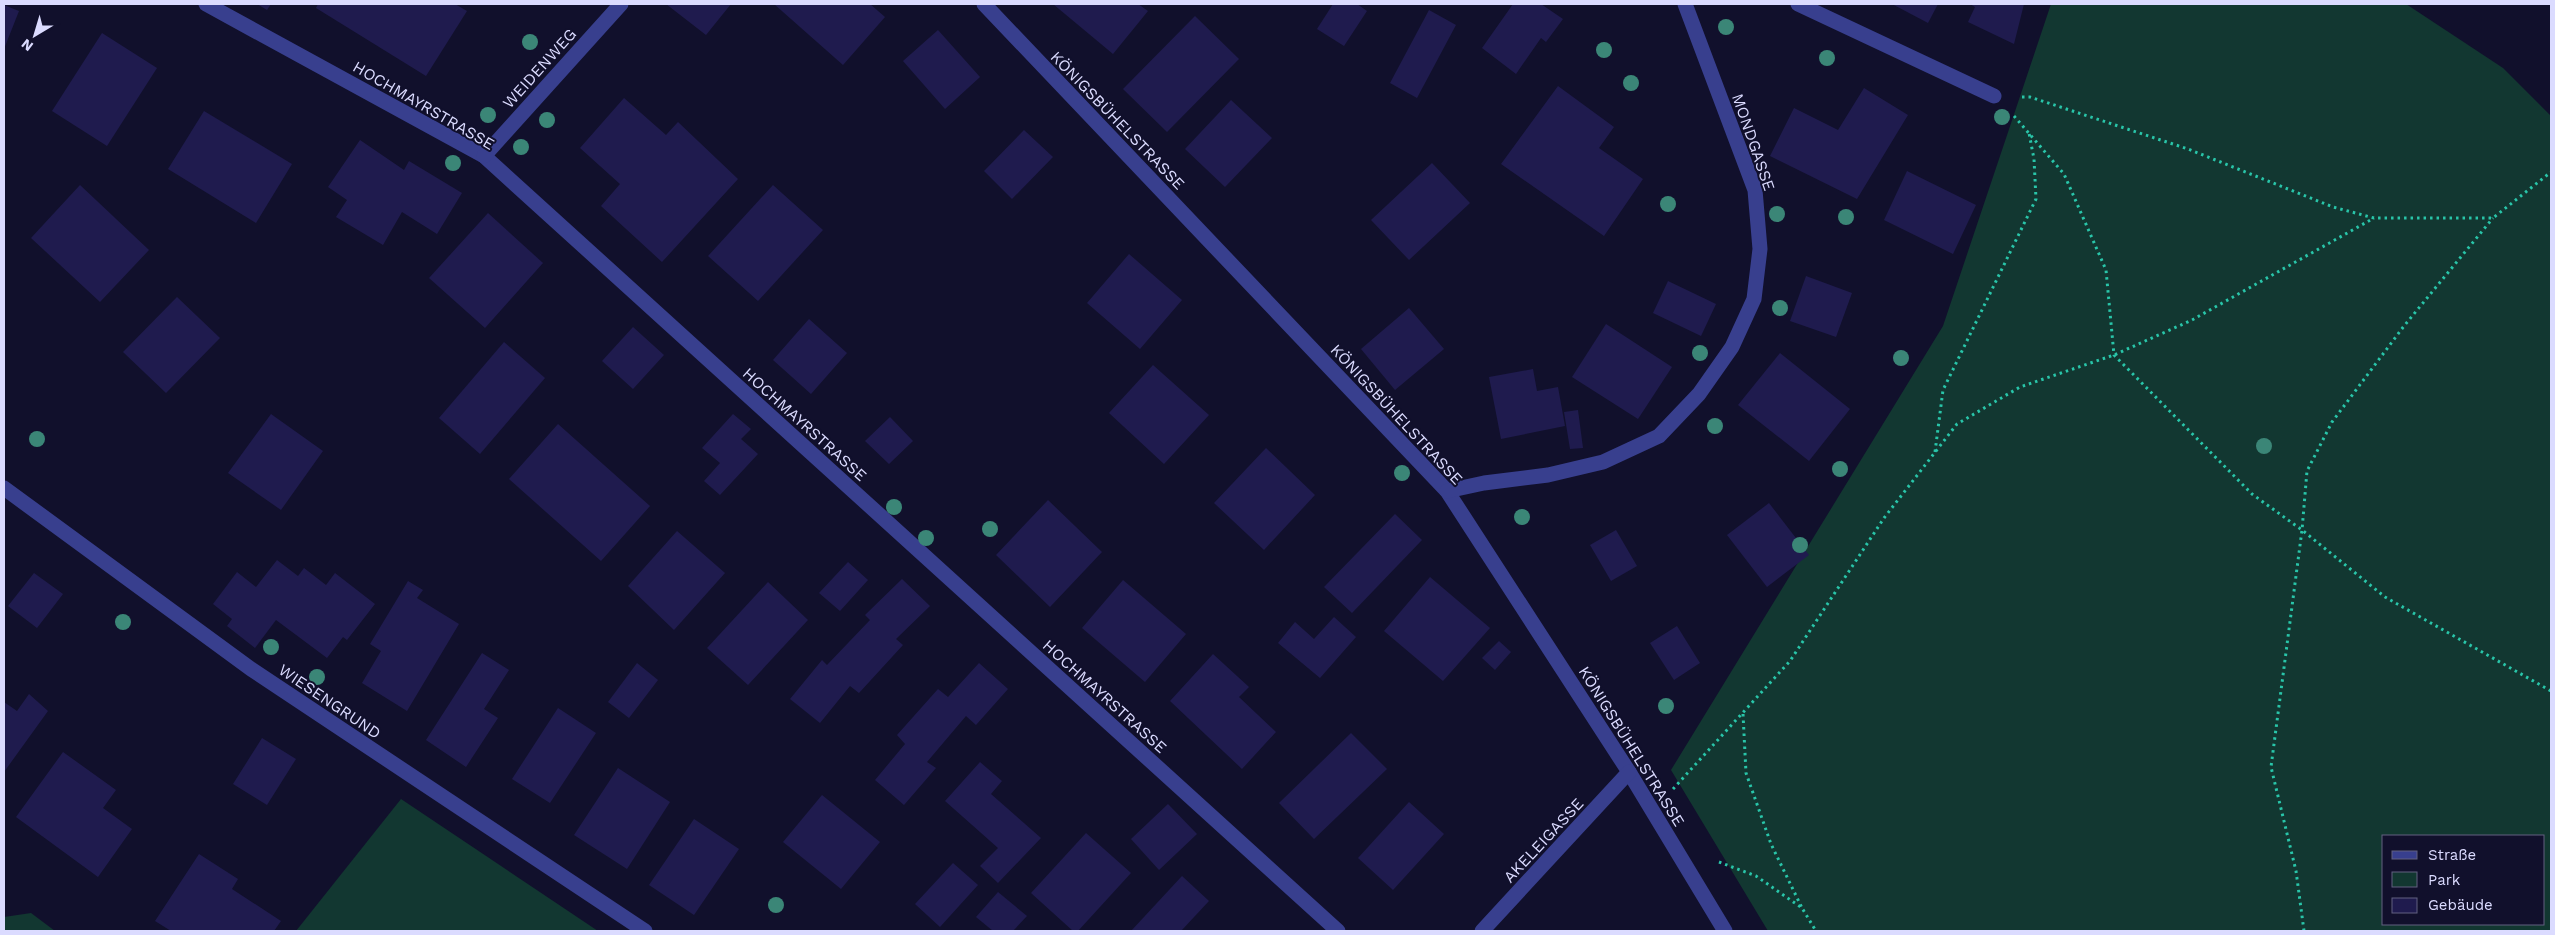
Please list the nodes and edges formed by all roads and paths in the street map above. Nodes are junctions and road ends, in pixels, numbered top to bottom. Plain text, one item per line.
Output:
1 (206, 4) edge
2 (621, 4) edge
3 (984, 4) edge
4 (1685, 4) edge
5 (1798, 4) edge
6 (1994, 96) junction
7 (2029, 131) junction
8 (484, 156) junction
9 (2551, 172) edge
10 (2374, 218) junction
11 (2494, 218) junction
12 (2114, 355) junction
13 (1935, 453) junction
14 (4, 488) edge
15 (1447, 491) junction
16 (2302, 530) junction
17 (2551, 691) edge
18 (1743, 714) junction
19 (1629, 772) junction
20 (1652, 811) junction
21 (1719, 861) dead end
22 (1802, 908) junction
23 (645, 931) edge
24 (1338, 931) edge
25 (1482, 931) edge
26 (1725, 931) edge
27 (1816, 931) edge
28 (2304, 931) edge

1 - 8 street, HOCHMAYRSTRASSE
2 - 8 street, WEIDENWEG
3 - 15 street, KÖNIGSBÜHELSTRASSE
4 - 15 street, MONDGASSE
5 - 6 street
6 - 7 path
6 - 10 path
7 - 12 path
7 - 13 path
8 - 24 street, HOCHMAYRSTRASSE
9 - 11 path
10 - 11 path
10 - 12 path
11 - 16 path
12 - 13 path
12 - 16 path
13 - 18 path
14 - 23 street, WIESENGRUND
15 - 19 street, KÖNIGSBÜHELSTRASSE
16 - 17 path
16 - 28 path
18 - 20 path
18 - 22 path
19 - 20 street, KÖNIGSBÜHELSTRASSE
19 - 25 street, AKELEIGASSE
20 - 26 street, KÖNIGSBÜHELSTRASSE
21 - 22 path
22 - 27 path

